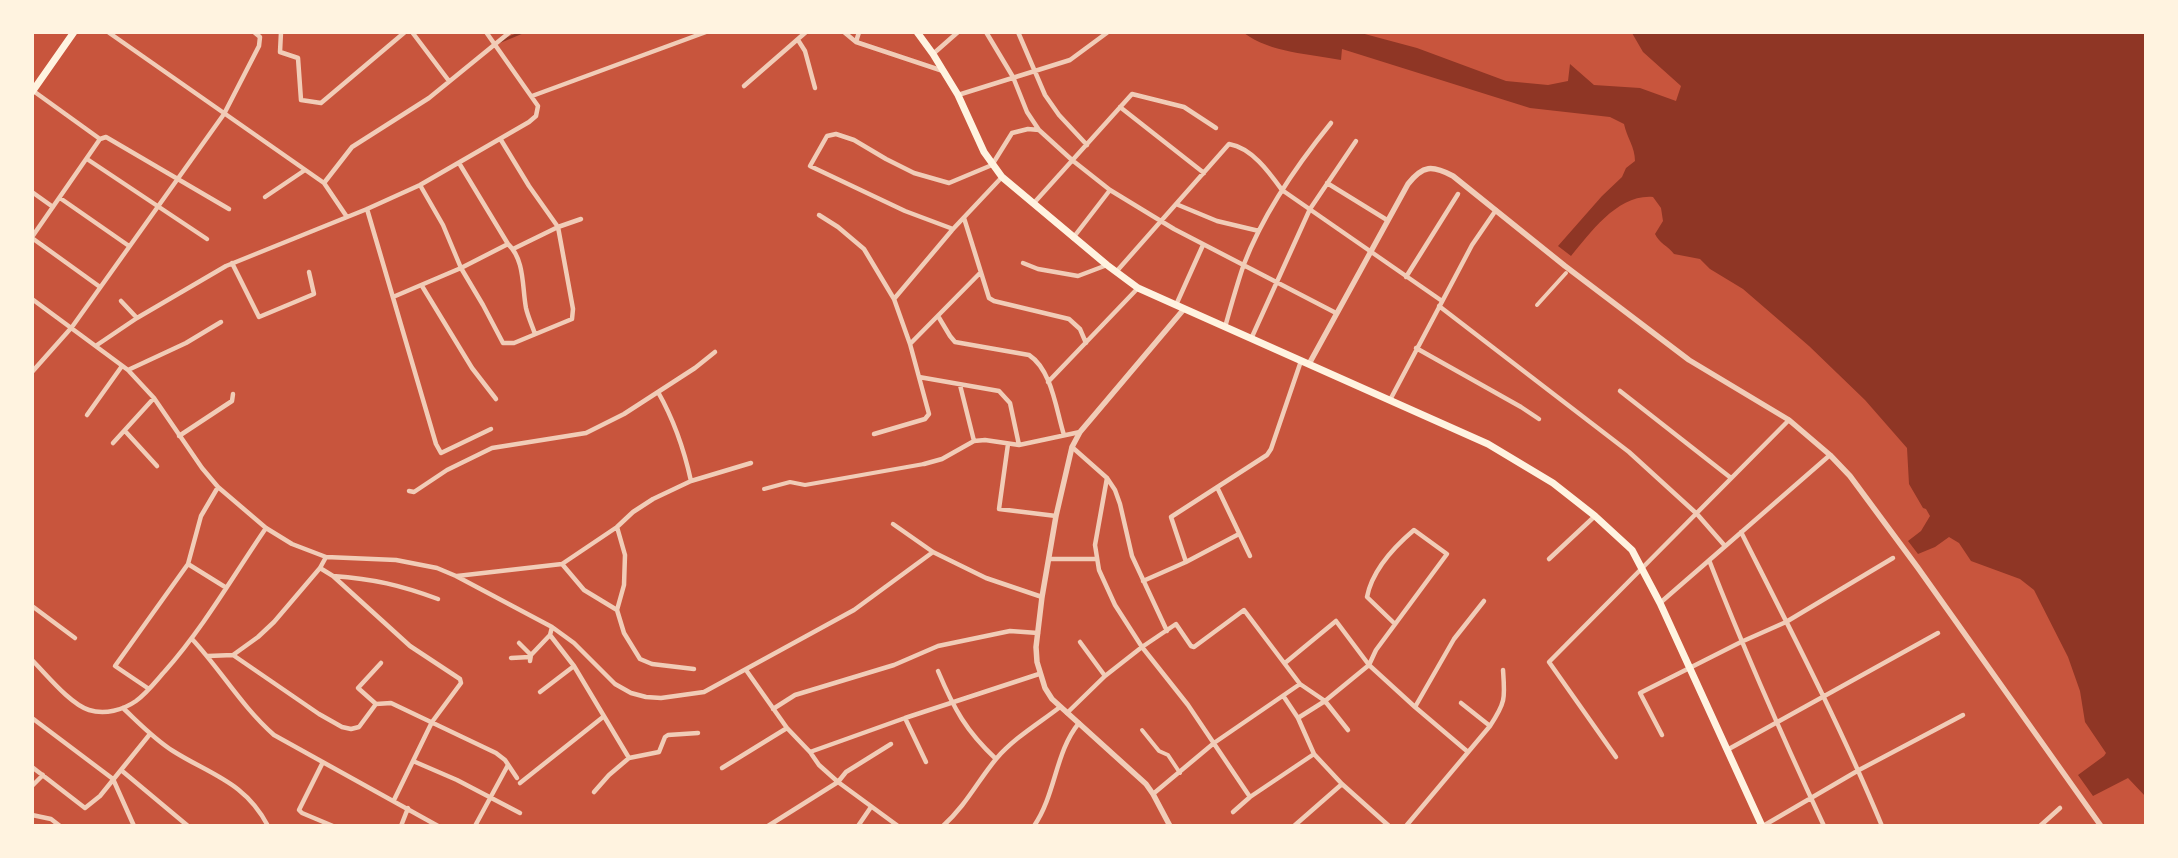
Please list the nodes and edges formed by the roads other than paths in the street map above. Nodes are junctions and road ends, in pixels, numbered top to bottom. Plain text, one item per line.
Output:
1 (74, 32) edge
2 (108, 32) edge
3 (254, 32) edge
4 (281, 32) edge
5 (392, 32) edge
6 (405, 32) edge
7 (412, 32) edge
8 (486, 32) edge
9 (510, 32) edge
10 (706, 32) edge
11 (806, 32) edge
12 (844, 32) edge
13 (859, 32) edge
14 (917, 32) edge
15 (958, 32) edge
16 (986, 32) edge
17 (1018, 32) edge
18 (1108, 32) edge
19 (695, 34) edge
20 (396, 38) junction
21 (798, 40) junction
22 (856, 42) junction
23 (495, 44) junction
24 (933, 54) junction
25 (944, 72) junction
26 (1036, 72) junction
27 (1013, 77) junction
28 (449, 81) junction
29 (744, 86) dead end
30 (815, 88) dead end
31 (33, 91) edge
32 (532, 96) junction
33 (958, 96) junction
34 (1120, 107) junction
35 (224, 114) junction
36 (1331, 123) dead end
37 (1216, 128) dead end
38 (1039, 130) junction
39 (100, 139) junction
40 (501, 140) junction
41 (1356, 141) dead end
42 (1086, 145) junction
43 (87, 159) junction
44 (1072, 160) junction
45 (459, 163) junction
46 (992, 165) junction
47 (305, 170) junction
48 (1204, 173) junction
49 (178, 178) junction
50 (1002, 178) junction
51 (324, 183) junction
52 (1327, 183) junction
53 (420, 185) junction
54 (1110, 190) junction
55 (1282, 190) junction
56 (32, 192) edge
57 (1458, 194) dead end
58 (265, 197) dead end
59 (60, 198) junction
60 (1176, 204) junction
61 (159, 205) junction
62 (1032, 205) junction
63 (54, 207) junction
64 (229, 209) dead end
65 (367, 209) junction
66 (1310, 209) junction
67 (1496, 209) junction
68 (819, 215) dead end
69 (347, 217) junction
70 (964, 218) junction
71 (581, 219) dead end
72 (1387, 220) junction
73 (1161, 222) junction
74 (558, 227) junction
75 (954, 229) junction
76 (1259, 231) junction
77 (32, 237) edge
78 (1073, 238) junction
79 (207, 239) dead end
80 (508, 244) junction
81 (1203, 245) junction
82 (129, 246) junction
83 (513, 249) junction
84 (1370, 251) junction
85 (232, 263) junction
86 (1022, 263) dead end
87 (1244, 264) junction
88 (1107, 265) junction
89 (461, 268) junction
90 (309, 272) dead end
91 (981, 272) junction
92 (1116, 272) junction
93 (1566, 273) dead end
94 (1406, 277) junction
95 (1278, 282) junction
96 (422, 286) junction
97 (100, 287) junction
98 (1138, 288) junction
99 (393, 297) junction
100 (32, 299) edge
101 (894, 299) junction
102 (121, 300) dead end
103 (1442, 301) junction
104 (1176, 305) junction
105 (1537, 305) dead end
106 (1439, 306) junction
107 (1184, 309) junction
108 (1336, 313) junction
109 (938, 316) junction
110 (137, 318) junction
111 (221, 322) dead end
112 (72, 327) junction
113 (1225, 327) junction
114 (535, 334) junction
115 (1251, 339) junction
116 (1086, 343) junction
117 (910, 344) junction
118 (97, 345) junction
119 (1416, 348) junction
120 (716, 352) dead end
121 (1301, 361) junction
122 (1309, 364) junction
123 (122, 366) junction
124 (128, 370) junction
125 (32, 372) edge
126 (919, 377) junction
127 (1048, 382) junction
128 (960, 385) junction
129 (658, 392) junction
130 (1620, 392) dead end
131 (233, 394) dead end
132 (154, 398) junction
133 (496, 399) dead end
134 (1390, 400) junction
135 (87, 416) dead end
136 (1539, 419) dead end
137 (1789, 420) junction
138 (491, 429) dead end
139 (125, 431) junction
140 (1080, 432) junction
141 (874, 434) dead end
142 (1064, 435) junction
143 (179, 436) junction
144 (974, 441) junction
145 (113, 443) dead end
146 (1008, 444) junction
147 (1018, 445) junction
148 (1072, 447) junction
149 (1830, 455) junction
150 (751, 463) dead end
151 (924, 464) joint
152 (157, 466) dead end
153 (1107, 478) junction
154 (1731, 478) junction
155 (691, 481) junction
156 (1217, 486) junction
157 (218, 487) junction
158 (764, 489) dead end
159 (408, 491) dead end
160 (1697, 514) junction
161 (1056, 516) junction
162 (1595, 516) junction
163 (893, 524) dead end
164 (617, 527) junction
165 (266, 528) junction
166 (1741, 532) junction
167 (1239, 534) junction
168 (1725, 546) junction
169 (933, 552) junction
170 (1250, 556) dead end
171 (326, 557) junction
172 (1893, 558) dead end
173 (1050, 559) junction
174 (1096, 559) junction
175 (1549, 559) dead end
176 (1709, 560) junction
177 (1186, 562) junction
178 (188, 564) junction
179 (562, 564) junction
180 (320, 568) junction
181 (1642, 569) junction
182 (333, 576) junction
183 (456, 576) junction
184 (1143, 581) junction
185 (225, 587) junction
186 (1042, 597) junction
187 (438, 599) dead end
188 (1484, 601) dead end
189 (1660, 603) junction
190 (32, 606) edge
191 (617, 610) junction
192 (1786, 622) junction
193 (1395, 624) junction
194 (552, 627) junction
195 (1167, 631) junction
196 (1038, 633) junction
197 (1938, 633) dead end
198 (550, 635) junction
199 (75, 638) dead end
200 (192, 639) junction
201 (1080, 642) dead end
202 (1740, 642) junction
203 (519, 643) dead end
204 (1142, 647) junction
205 (233, 655) junction
206 (208, 656) junction
207 (511, 658) dead end
208 (530, 658) junction
209 (32, 660) edge
210 (381, 663) dead end
211 (1285, 663) junction
212 (1369, 665) junction
213 (574, 666) junction
214 (1690, 668) junction
215 (694, 669) dead end
216 (746, 670) junction
217 (1503, 670) dead end
218 (938, 671) dead end
219 (1039, 674) junction
220 (1105, 676) junction
221 (1300, 684) junction
222 (149, 689) junction
223 (540, 692) dead end
224 (1824, 696) junction
225 (1284, 697) junction
226 (1325, 701) junction
227 (952, 703) junction
228 (1461, 703) dead end
229 (376, 704) junction
230 (1060, 707) junction
231 (1414, 707) junction
232 (123, 708) junction
233 (773, 708) junction
234 (1067, 713) junction
235 (1964, 715) dead end
236 (603, 717) junction
237 (32, 718) edge
238 (906, 718) junction
239 (1298, 718) junction
240 (432, 722) junction
241 (1079, 723) junction
242 (1775, 723) junction
243 (1490, 726) junction
244 (787, 728) junction
245 (1142, 730) dead end
246 (1348, 730) dead end
247 (150, 734) junction
248 (698, 734) dead end
249 (1662, 736) dead end
250 (1214, 743) junction
251 (891, 744) dead end
252 (1727, 750) junction
253 (810, 752) junction
254 (1468, 752) junction
255 (1314, 754) junction
256 (1616, 757) dead end
257 (629, 758) junction
258 (996, 759) junction
259 (413, 761) junction
260 (323, 762) junction
261 (926, 762) dead end
262 (508, 765) junction
263 (32, 767) edge
264 (722, 768) dead end
265 (121, 770) junction
266 (1859, 770) junction
267 (1180, 773) junction
268 (43, 775) junction
269 (113, 780) junction
270 (838, 782) junction
271 (1342, 784) junction
272 (32, 786) edge
273 (594, 792) dead end
274 (1153, 794) junction
275 (490, 796) junction
276 (1250, 797) junction
277 (1810, 797) junction
278 (394, 800) junction
279 (871, 807) junction
280 (408, 808) junction
281 (2060, 808) dead end
282 (1234, 812) dead end
283 (520, 813) dead end
284 (32, 815) edge
285 (1035, 825) edge
286 (60, 826) edge
287 (134, 826) edge
288 (188, 826) edge
289 (268, 826) edge
290 (333, 826) edge
291 (401, 826) edge
292 (438, 826) edge
293 (475, 826) edge
294 (768, 826) edge
295 (858, 826) edge
296 (898, 826) edge
297 (943, 826) edge
298 (1170, 826) edge
299 (1294, 826) edge
300 (1389, 826) edge
301 (1406, 826) edge
302 (1762, 826) edge
303 (1824, 826) edge
304 (1882, 826) edge
305 (2040, 826) edge
306 (2101, 826) edge

1 - 31 main road
2 - 35 street
3 - 35 street
4 - 20 street
5 - 20 street
6 - 20 street
7 - 28 street
8 - 23 street
9 - 23 street
10 - 19 street
11 - 21 street
12 - 22 street
13 - 22 street
14 - 24 main road
15 - 24 street
16 - 27 street
17 - 26 street
18 - 26 street
19 - 32 street
21 - 29 street
21 - 30 street
22 - 25 street
23 - 28 street
23 - 32 street
24 - 25 main road
25 - 33 main road
26 - 27 street
26 - 42 street
27 - 33 street
27 - 38 street
28 - 51 street
31 - 39 street
32 - 40 street
33 - 46 main road
34 - 37 street
34 - 42 street
34 - 48 street
35 - 47 street
35 - 49 street
36 - 55 street
38 - 44 street
38 - 46 street
39 - 43 street
39 - 49 street
40 - 45 street
40 - 74 street
41 - 52 street
42 - 44 street
43 - 59 street
43 - 61 street
44 - 54 street
44 - 62 street
45 - 53 street
45 - 80 street
46 - 50 main road
46 - 75 street
47 - 51 street
47 - 58 street
48 - 55 street
48 - 60 street
49 - 61 street
49 - 64 street
50 - 62 main road
50 - 70 street
51 - 69 street
52 - 66 street
52 - 72 street
53 - 65 street
53 - 89 street
54 - 73 street
54 - 78 street
55 - 66 street
55 - 76 street
56 - 63 street
57 - 94 street
59 - 63 street
59 - 82 street
60 - 73 street
60 - 76 street
61 - 79 street
61 - 82 street
62 - 78 main road
63 - 77 street
65 - 69 street
65 - 99 street
66 - 84 street
66 - 95 street
67 - 72 street
67 - 103 street
67 - 137 street
68 - 101 street
69 - 85 street
70 - 75 street
70 - 91 street
71 - 74 street
72 - 84 street
73 - 81 street
73 - 92 street
74 - 83 street
74 - 114 street
75 - 101 street
76 - 87 street
77 - 97 street
78 - 88 main road
80 - 83 street
80 - 89 street
81 - 87 street
81 - 104 street
82 - 97 street
83 - 114 street
84 - 94 street
84 - 108 street
85 - 90 street
85 - 110 street
86 - 88 street
87 - 95 street
87 - 113 street
88 - 92 main road
89 - 96 street
89 - 114 street
91 - 109 street
91 - 116 street
92 - 98 main road
93 - 105 street
94 - 103 street
95 - 108 street
95 - 115 street
96 - 99 street
96 - 133 street
97 - 112 street
98 - 104 main road
98 - 116 street
99 - 138 street
100 - 112 street
101 - 117 street
102 - 110 street
103 - 106 street
104 - 107 main road
106 - 119 street
106 - 160 street
107 - 113 main road
107 - 140 street
108 - 122 street
109 - 117 street
109 - 127 street
110 - 118 street
111 - 124 street
112 - 118 street
112 - 125 street
113 - 115 main road
115 - 121 main road
116 - 127 street
117 - 126 street
118 - 123 street
119 - 134 street
119 - 136 street
120 - 129 street
121 - 122 main road
121 - 156 street
122 - 134 main road
123 - 124 street
123 - 135 street
124 - 132 street
126 - 128 street
126 - 141 street
127 - 142 street
128 - 144 street
128 - 147 street
129 - 155 street
129 - 159 street
130 - 154 street
131 - 143 street
132 - 139 street
132 - 143 street
134 - 162 main road
137 - 149 street
137 - 154 street
139 - 145 street
139 - 152 street
140 - 142 street
140 - 148 street
142 - 147 street
143 - 157 street
144 - 146 street
144 - 151 street
146 - 147 street
146 - 161 street
148 - 153 street
148 - 161 street
149 - 166 street
149 - 306 street
150 - 155 street
151 - 158 street
153 - 174 street
153 - 184 street
154 - 160 street
155 - 164 street
156 - 167 street
156 - 177 street
157 - 165 street
157 - 178 street
160 - 168 street
160 - 181 street
161 - 173 street
162 - 175 street
162 - 181 main road
163 - 169 street
164 - 179 street
164 - 191 street
165 - 171 street
165 - 185 street
166 - 168 street
166 - 192 street
167 - 170 street
167 - 177 street
168 - 176 street
169 - 186 street
169 - 216 street
171 - 180 street
171 - 183 street
172 - 192 street
173 - 174 street
173 - 186 street
174 - 204 street
176 - 189 street
176 - 202 street
177 - 184 street
178 - 185 street
178 - 222 street
179 - 183 street
179 - 191 street
180 - 182 street
180 - 205 street
181 - 189 main road
181 - 256 street
182 - 187 street
182 - 240 street
183 - 194 street
184 - 195 street
185 - 200 street
186 - 196 street
188 - 231 street
189 - 214 main road
190 - 199 street
191 - 215 street
192 - 202 street
192 - 224 street
193 - 193 street
193 - 212 street
194 - 198 street
194 - 216 street
195 - 204 street
195 - 211 street
196 - 219 street
196 - 233 street
197 - 224 street
198 - 208 street
198 - 213 street
200 - 206 street
200 - 222 street
201 - 220 street
202 - 214 street
202 - 242 street
203 - 208 street
204 - 220 street
204 - 250 street
205 - 206 street
205 - 229 street
206 - 260 street
207 - 208 street
209 - 232 street
210 - 229 street
211 - 212 street
211 - 221 street
212 - 226 street
212 - 231 street
213 - 223 street
213 - 236 street
214 - 249 street
214 - 252 main road
216 - 233 street
217 - 243 street
218 - 227 street
219 - 227 street
219 - 230 street
220 - 234 street
221 - 225 street
221 - 226 street
222 - 232 street
224 - 242 street
224 - 266 street
225 - 239 street
225 - 250 street
226 - 239 street
226 - 246 street
227 - 238 street
227 - 258 street
228 - 243 street
229 - 240 street
230 - 234 street
230 - 258 street
231 - 254 street
232 - 247 street
233 - 244 street
234 - 241 street
235 - 266 street
236 - 257 street
236 - 262 street
237 - 269 street
238 - 253 street
238 - 261 street
239 - 255 street
240 - 259 street
240 - 262 street
241 - 274 street
241 - 285 street
242 - 252 street
242 - 277 street
243 - 254 street
244 - 253 street
244 - 264 street
245 - 267 street
247 - 265 street
247 - 289 street
248 - 257 street
250 - 267 street
250 - 276 street
251 - 270 street
252 - 302 main road
253 - 270 street
254 - 301 street
255 - 271 street
255 - 276 street
257 - 273 street
258 - 297 street
259 - 275 street
259 - 278 street
260 - 278 street
260 - 290 street
262 - 275 street
263 - 268 street
265 - 269 street
265 - 288 street
266 - 277 street
266 - 304 street
267 - 274 street
268 - 269 street
268 - 272 street
269 - 287 street
270 - 279 street
270 - 294 street
271 - 299 street
271 - 300 street
274 - 298 street
275 - 283 street
275 - 293 street
276 - 282 street
277 - 302 street
277 - 303 street
278 - 280 street
279 - 295 street
279 - 296 street
280 - 291 street
280 - 292 street
281 - 305 street
284 - 286 street

